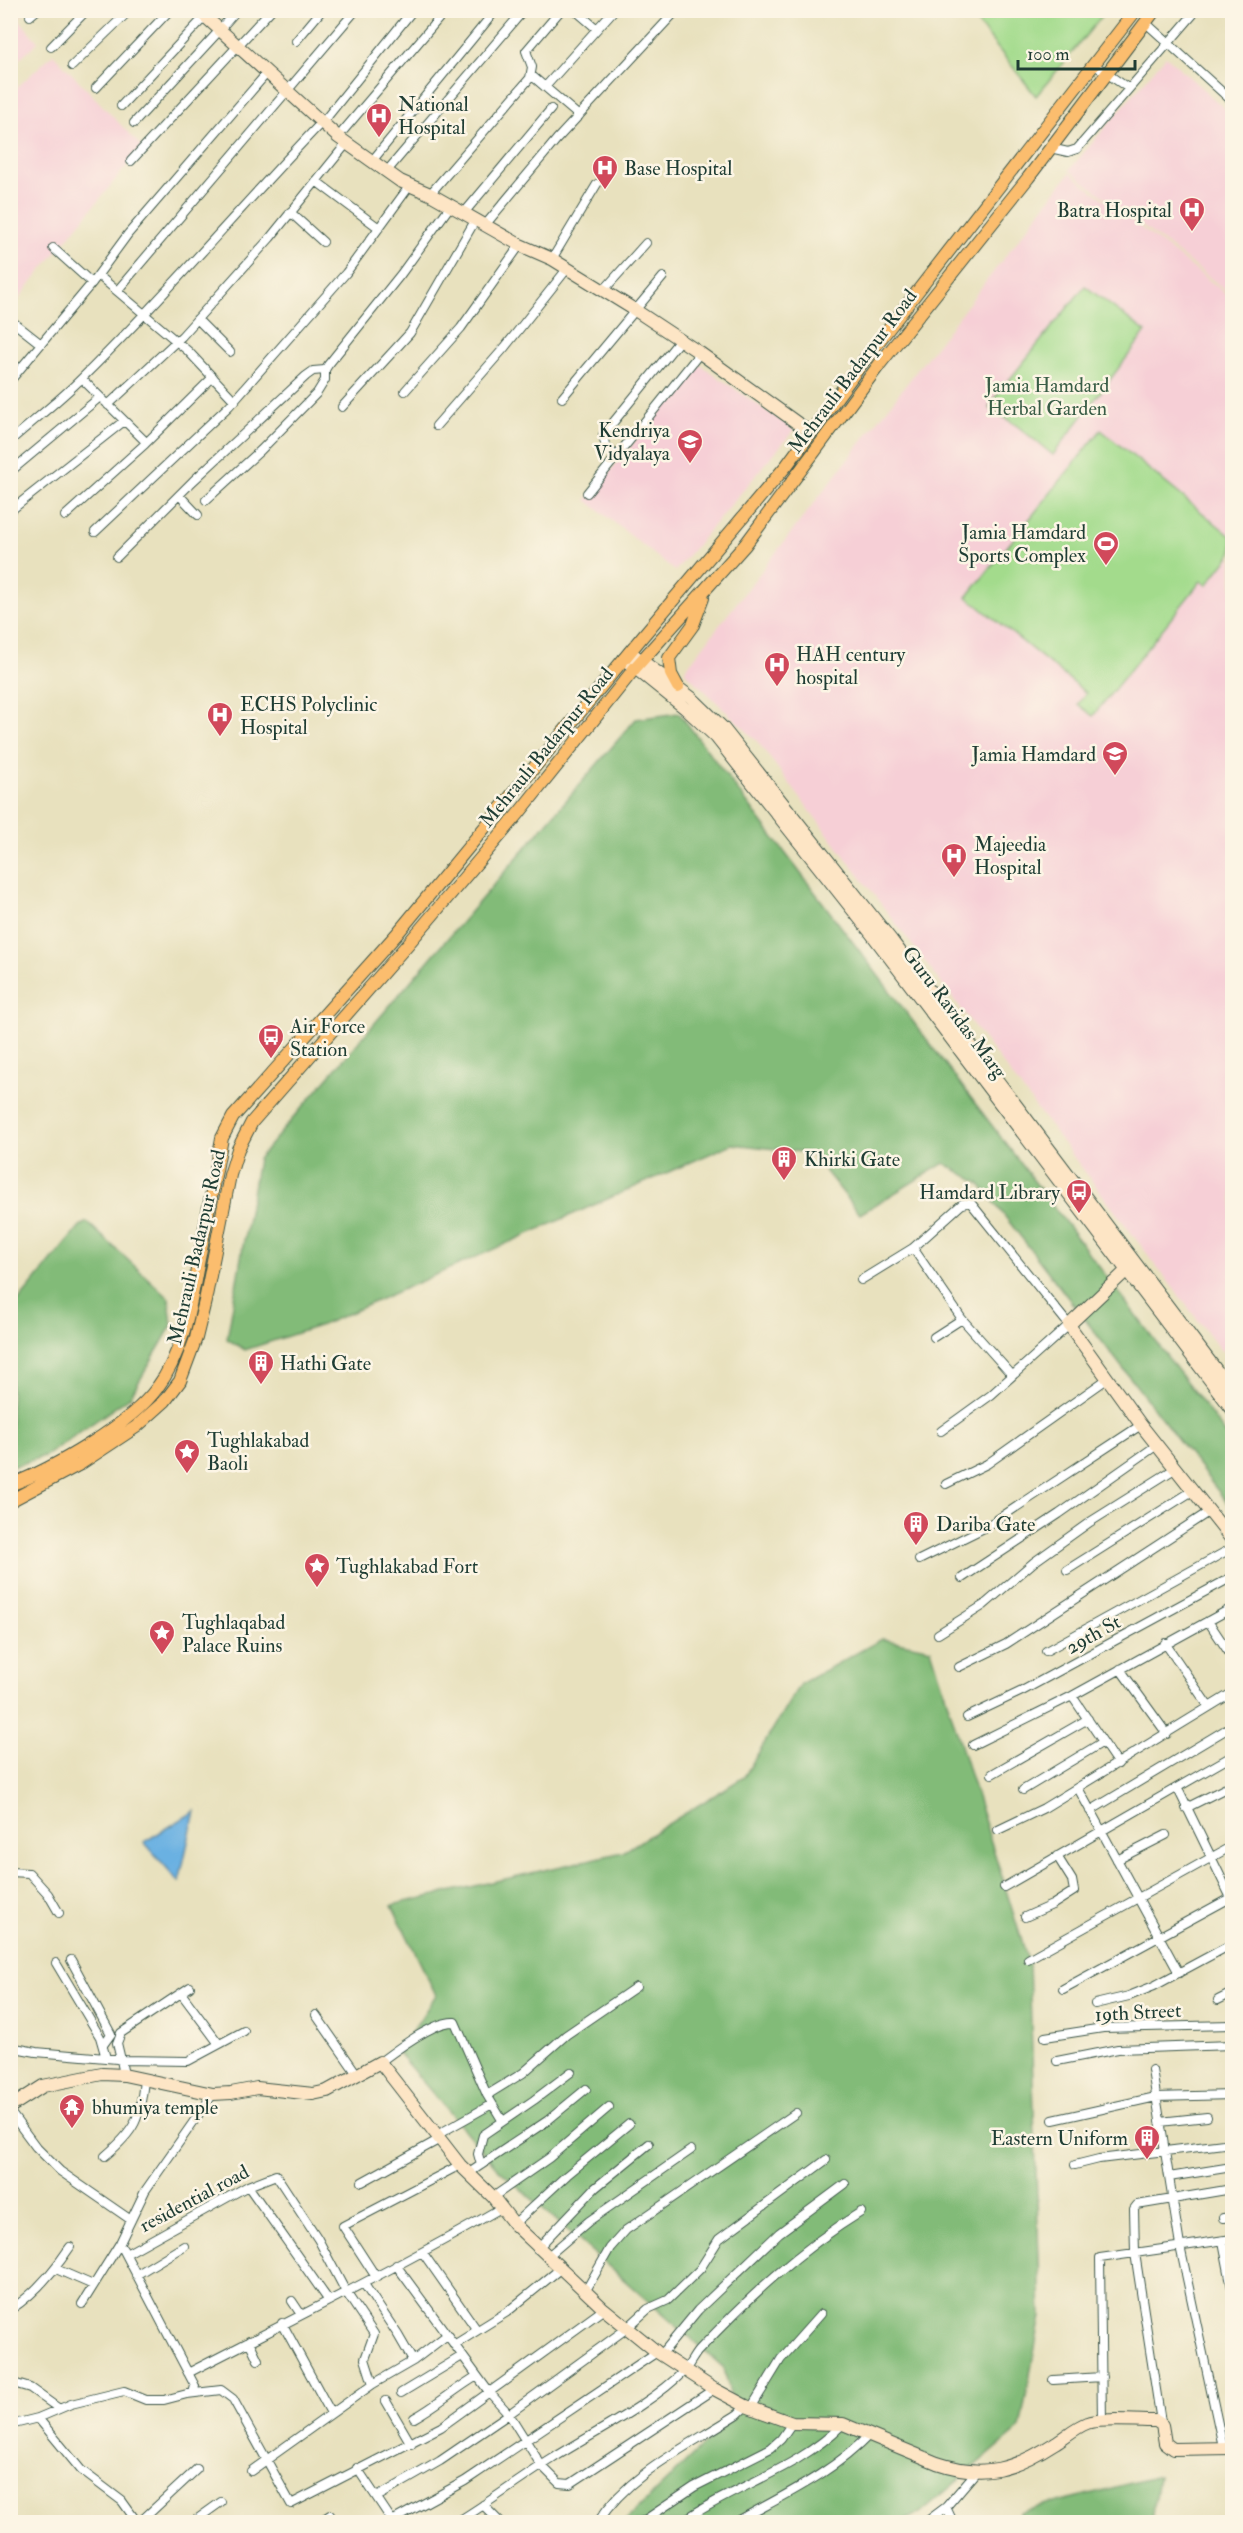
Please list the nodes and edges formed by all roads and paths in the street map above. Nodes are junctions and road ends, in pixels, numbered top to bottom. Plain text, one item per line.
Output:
1 (87, 10) edge
2 (130, 10) edge
3 (170, 10) edge
4 (237, 10) edge
5 (271, 10) edge
6 (322, 10) edge
7 (356, 10) edge
8 (413, 10) edge
9 (446, 10) edge
10 (496, 10) edge
11 (524, 10) edge
12 (561, 10) edge
13 (575, 10) edge
14 (614, 10) edge
15 (677, 10) edge
16 (1136, 10) edge
17 (1155, 10) edge
18 (1197, 10) edge
19 (206, 12) edge
20 (1146, 23) junction
21 (221, 28) junction
22 (597, 29) junction
23 (296, 41) dead end
24 (1168, 44) junction
25 (239, 45) junction
26 (51, 47) dead end
27 (1094, 64) junction
28 (72, 66) dead end
29 (267, 73) junction
30 (1108, 73) junction
31 (531, 75) junction
32 (545, 87) junction
33 (96, 88) dead end
34 (288, 88) junction
35 (1128, 88) junction
36 (1233, 100) edge
37 (121, 106) dead end
38 (550, 109) dead end
39 (579, 116) junction
40 (325, 120) junction
41 (134, 123) dead end
42 (345, 137) junction
43 (1050, 148) junction
44 (374, 158) junction
45 (131, 161) dead end
46 (390, 168) junction
47 (316, 181) junction
48 (411, 184) junction
49 (597, 184) dead end
50 (430, 194) junction
51 (451, 205) junction
52 (290, 212) junction
53 (464, 213) junction
54 (481, 222) junction
55 (379, 228) junction
56 (323, 242) dead end
57 (646, 243) dead end
58 (520, 245) junction
59 (52, 248) dead end
60 (552, 259) junction
61 (567, 269) junction
62 (663, 276) dead end
63 (95, 279) junction
64 (117, 291) junction
65 (603, 291) junction
66 (635, 310) junction
67 (145, 314) junction
68 (197, 319) junction
69 (14, 322) dead end
70 (680, 340) junction
71 (177, 341) junction
72 (41, 344) junction
73 (230, 352) dead end
74 (700, 353) junction
75 (860, 366) junction
76 (325, 370) junction
77 (873, 374) junction
78 (213, 377) junction
79 (12, 378) edge
80 (82, 379) junction
81 (405, 391) dead end
82 (100, 397) junction
83 (562, 398) dead end
84 (235, 401) junction
85 (108, 405) junction
86 (342, 407) dead end
87 (124, 421) junction
88 (436, 426) dead end
89 (810, 433) junction
90 (10, 441) edge
91 (146, 442) junction
92 (616, 457) junction
93 (10, 472) edge
94 (587, 493) dead end
95 (179, 495) junction
96 (206, 500) dead end
97 (10, 511) edge
98 (198, 515) dead end
99 (65, 516) dead end
100 (95, 532) dead end
101 (117, 557) dead end
102 (704, 594) junction
103 (627, 656) junction
104 (639, 665) junction
105 (678, 687) junction
106 (913, 1248) junction
107 (1127, 1270) junction
108 (861, 1280) dead end
109 (191, 1297) junction
110 (205, 1301) junction
111 (962, 1319) junction
112 (1069, 1325) junction
113 (934, 1337) dead end
114 (1012, 1375) junction
115 (1107, 1379) junction
116 (1233, 1391) edge
117 (1233, 1409) edge
118 (1141, 1425) junction
119 (941, 1431) dead end
120 (1157, 1445) junction
121 (1176, 1468) junction
122 (946, 1484) dead end
123 (10, 1485) edge
124 (1194, 1490) junction
125 (10, 1502) edge
126 (1210, 1511) junction
127 (1233, 1540) edge
128 (1233, 1548) edge
129 (919, 1560) dead end
130 (1066, 1570) dead end
131 (1233, 1577) edge
132 (962, 1578) dead end
133 (1233, 1608) edge
134 (1208, 1622) junction
135 (938, 1634) dead end
136 (1165, 1643) junction
137 (1046, 1651) dead end
138 (1233, 1657) edge
139 (959, 1667) dead end
140 (1120, 1669) junction
141 (1233, 1693) edge
142 (1072, 1696) junction
143 (1209, 1707) junction
144 (967, 1717) dead end
145 (1088, 1719) junction
146 (1233, 1726) edge
147 (1167, 1734) junction
148 (1103, 1742) junction
149 (973, 1744) dead end
150 (1233, 1756) edge
151 (1118, 1764) junction
152 (992, 1773) dead end
153 (1233, 1785) edge
154 (1078, 1788) junction
155 (1178, 1789) junction
156 (1023, 1790) dead end
157 (1186, 1808) junction
158 (1090, 1811) junction
159 (998, 1830) dead end
160 (1101, 1832) junction
161 (1166, 1835) dead end
162 (1233, 1846) edge
163 (1057, 1856) junction
164 (1211, 1858) junction
165 (1117, 1860) junction
166 (10, 1872) edge
167 (1004, 1887) dead end
168 (1138, 1897) junction
169 (1232, 1898) edge
170 (59, 1913) dead end
171 (1025, 1917) dead end
172 (1159, 1936) junction
173 (1233, 1944) edge
174 (1028, 1959) dead end
175 (71, 1960) dead end
176 (56, 1963) dead end
177 (1179, 1973) junction
178 (190, 1987) dead end
179 (636, 1987) dead end
180 (1063, 1989) dead end
181 (182, 1993) junction
182 (1233, 1993) edge
183 (1218, 2000) dead end
184 (1095, 2004) dead end
185 (316, 2015) dead end
186 (1233, 2025) edge
187 (244, 2031) dead end
188 (1045, 2037) dead end
189 (219, 2044) junction
190 (103, 2045) junction
191 (1233, 2045) edge
192 (10, 2047) edge
193 (106, 2058) junction
194 (121, 2060) junction
195 (1057, 2061) dead end
196 (380, 2062) junction
197 (1152, 2070) dead end
198 (571, 2072) dead end
199 (357, 2074) junction
200 (124, 2075) junction
201 (144, 2080) junction
202 (586, 2089) dead end
203 (213, 2094) junction
204 (487, 2095) junction
205 (1233, 2095) edge
206 (1156, 2097) junction
207 (492, 2104) junction
208 (10, 2106) edge
209 (609, 2107) dead end
210 (10, 2112) edge
211 (796, 2113) dead end
212 (1207, 2117) dead end
213 (502, 2120) junction
214 (1053, 2120) dead end
215 (1160, 2122) junction
216 (629, 2124) dead end
217 (439, 2137) junction
218 (1233, 2143) edge
219 (649, 2144) dead end
220 (691, 2150) dead end
221 (1164, 2152) junction
222 (105, 2156) dead end
223 (825, 2160) dead end
224 (1075, 2164) dead end
225 (481, 2165) junction
226 (1233, 2167) edge
227 (465, 2169) junction
228 (1169, 2177) junction
229 (362, 2182) dead end
230 (846, 2184) dead end
231 (248, 2186) junction
232 (1233, 2189) edge
233 (494, 2197) junction
234 (1173, 2199) junction
235 (501, 2208) junction
236 (861, 2212) dead end
237 (131, 2220) junction
238 (513, 2224) junction
239 (1233, 2239) edge
240 (1223, 2241) junction
241 (120, 2243) junction
242 (184, 2246) dead end
243 (1180, 2246) junction
244 (70, 2247) dead end
245 (423, 2253) junction
246 (542, 2253) junction
247 (1135, 2253) junction
248 (126, 2254) junction
249 (396, 2265) junction
250 (56, 2269) junction
251 (560, 2269) junction
252 (136, 2275) junction
253 (376, 2277) junction
254 (364, 2284) junction
255 (93, 2285) junction
256 (1233, 2288) edge
257 (346, 2292) junction
258 (585, 2292) junction
259 (292, 2301) dead end
260 (328, 2301) junction
261 (82, 2304) dead end
262 (604, 2309) junction
263 (10, 2310) edge
264 (300, 2313) junction
265 (821, 2314) dead end
266 (282, 2323) junction
267 (626, 2329) junction
268 (477, 2331) junction
269 (447, 2335) junction
270 (249, 2341) junction
271 (454, 2345) junction
272 (659, 2353) junction
273 (462, 2356) junction
274 (258, 2360) dead end
275 (413, 2361) junction
276 (685, 2369) junction
277 (188, 2373) junction
278 (477, 2376) junction
279 (1102, 2377) junction
280 (1053, 2380) dead end
281 (10, 2382) edge
282 (373, 2384) junction
283 (714, 2389) junction
284 (489, 2392) junction
285 (193, 2393) junction
286 (401, 2393) dead end
287 (386, 2401) dead end
288 (748, 2407) junction
289 (58, 2408) junction
290 (331, 2414) junction
291 (509, 2414) junction
292 (38, 2418) junction
293 (414, 2418) dead end
294 (1102, 2422) junction
295 (1161, 2422) junction
296 (792, 2423) junction
297 (843, 2424) junction
298 (10, 2425) edge
299 (870, 2434) junction
300 (525, 2439) junction
301 (411, 2444) junction
302 (1228, 2448) edge
303 (268, 2460) junction
304 (541, 2466) junction
305 (357, 2468) junction
306 (197, 2469) dead end
307 (251, 2471) dead end
308 (976, 2472) junction
309 (377, 2497) junction
310 (221, 2502) dead end
311 (483, 2505) junction
312 (946, 2507) junction
313 (330, 2515) dead end
314 (392, 2522) edge
315 (458, 2522) edge
316 (139, 2523) edge
317 (194, 2523) edge
318 (319, 2523) edge
319 (500, 2523) edge
320 (598, 2523) edge
321 (642, 2523) edge
322 (682, 2523) edge
323 (736, 2523) edge
324 (926, 2523) edge
325 (953, 2523) edge

1 - 26 street
2 - 28 street
3 - 33 street
4 - 21 street
5 - 25 street
6 - 23 street
7 - 34 street
8 - 40 street
9 - 42 street
10 - 44 street
11 - 46 street
12 - 31 street
13 - 22 street
14 - 22 street
15 - 39 street
16 - 27 main road, Mehrauli Badarpur Road
17 - 20 main road, Mehrauli Badarpur Road
18 - 24 street
19 - 21 street
19 - 37 street
20 - 24 street
20 - 30 main road, Mehrauli Badarpur Road
21 - 25 street
21 - 41 street
22 - 32 street
24 - 35 street
24 - 36 street
25 - 29 street
25 - 34 street
25 - 45 street
27 - 30 street
27 - 75 main road, Mehrauli Badarpur Road
29 - 34 street
29 - 63 street
30 - 35 street
30 - 43 main road, Mehrauli Badarpur Road
31 - 32 street
31 - 50 street
32 - 39 street
34 - 40 street
34 - 64 street
35 - 43 street
38 - 53 street
39 - 54 street
40 - 42 street
40 - 67 street
42 - 44 street
42 - 47 street
43 - 77 main road, Mehrauli Badarpur Road
44 - 46 street
46 - 48 street
47 - 52 street
47 - 55 street
48 - 50 street
48 - 55 street
49 - 60 street
50 - 51 street
51 - 53 street
51 - 76 street
52 - 56 street
52 - 68 street
53 - 54 street
54 - 58 street
54 - 86 street
55 - 84 street
57 - 65 street
58 - 60 street
58 - 81 street
59 - 63 street
60 - 61 street
61 - 65 street
61 - 88 street
62 - 66 street
63 - 64 street
63 - 72 street
64 - 67 street
65 - 66 street
66 - 70 street
66 - 83 street
67 - 71 street
67 - 80 street
68 - 71 street
68 - 73 street
69 - 72 street
70 - 74 street
70 - 92 street
71 - 78 street
71 - 85 street
72 - 79 street
74 - 89 street
74 - 92 street
75 - 77 main road
75 - 89 main road, Mehrauli Badarpur Road
76 - 95 street
76 - 96 street
77 - 102 main road, Mehrauli Badarpur Road
78 - 84 street
78 - 91 street
80 - 82 street
80 - 90 street
82 - 85 street
82 - 93 street
84 - 100 street
85 - 87 street
87 - 91 street
87 - 97 street
89 - 103 main road, Mehrauli Badarpur Road
91 - 99 street
92 - 94 street
95 - 98 street
95 - 101 street
102 - 104 main road, Mehrauli Badarpur Road
102 - 105 main road
103 - 104 street, Guru Ravidas Marg
103 - 109 main road, Mehrauli Badarpur Road
104 - 105 street, Guru Ravidas Marg
104 - 107 street, Guru Ravidas Marg
104 - 110 main road, Mehrauli Badarpur Road
105 - 116 street, Guru Ravidas Marg
106 - 108 street
106 - 111 street
106 - 112 street
107 - 112 street
107 - 117 street, Guru Ravidas Marg
109 - 110 main road
109 - 123 main road, Mehrauli Badarpur Road
110 - 125 main road, Mehrauli Badarpur Road
111 - 113 street
111 - 114 street
112 - 114 street
112 - 115 street
114 - 119 street
115 - 118 street
115 - 122 street
118 - 120 street
118 - 129 street
120 - 121 street
120 - 132 street
121 - 124 street
121 - 135 street
124 - 126 street
124 - 130 street
126 - 127 street
126 - 139 street
128 - 137 street
131 - 144 street, 29th St
133 - 134 street
134 - 136 street
134 - 138 street
136 - 140 street
136 - 143 street
140 - 142 street
140 - 147 street
141 - 143 street
142 - 145 street
142 - 149 street
143 - 147 street
145 - 148 street
145 - 152 street
146 - 158 street
147 - 151 street
148 - 151 street
148 - 156 street
150 - 155 street
151 - 154 street
153 - 157 street
154 - 158 street
154 - 159 street
155 - 157 street
155 - 160 street
157 - 164 street
158 - 160 street
160 - 163 street
160 - 165 street
161 - 165 street
162 - 164 street
163 - 167 street
163 - 171 street
164 - 168 street
164 - 169 street
165 - 168 street
166 - 170 street
168 - 172 street
168 - 174 street
169 - 172 street
172 - 177 street
172 - 180 street
173 - 177 street
175 - 190 street
176 - 190 street
177 - 184 street
178 - 181 street
179 - 204 street
181 - 189 street
181 - 194 street
182 - 183 street
185 - 199 street
186 - 188 street, 19th Street
187 - 189 street
189 - 194 street
190 - 193 street
191 - 195 street
192 - 193 street
193 - 194 street
194 - 200 street
196 - 199 street
196 - 204 street
196 - 217 street
197 - 206 street
198 - 213 street
199 - 203 street
200 - 201 street
200 - 208 street
201 - 203 street
201 - 222 street
202 - 225 street
203 - 237 street
204 - 207 street
205 - 206 street
206 - 214 street
206 - 215 street
207 - 213 street
207 - 217 street
209 - 233 street
210 - 237 street
211 - 258 street
212 - 215 street
213 - 225 street
215 - 221 street
216 - 238 street
217 - 227 street
217 - 229 street
218 - 221 street
219 - 246 street
220 - 246 street
221 - 224 street
221 - 228 street
223 - 267 street
225 - 227 street
226 - 228 street
227 - 233 street
227 - 253 street
228 - 234 street
230 - 272 street
231 - 248 street, residential road
231 - 257 street, residential road
231 - 260 street
232 - 234 street
233 - 235 street
234 - 243 street
234 - 247 street
235 - 238 street
235 - 245 street
236 - 276 street
237 - 241 street
238 - 246 street
239 - 240 street
240 - 243 street
240 - 256 street
241 - 248 street
241 - 255 street
242 - 252 street
243 - 247 street
243 - 302 street
244 - 250 street
245 - 249 street
245 - 268 street
246 - 251 street
247 - 279 street
247 - 295 street
248 - 252 street
249 - 253 street
249 - 269 street
250 - 255 street
250 - 263 street
251 - 258 street
251 - 268 street
252 - 277 street
253 - 254 street
254 - 257 street
254 - 275 street
255 - 261 street
257 - 260 street
257 - 282 street
258 - 262 street
259 - 264 street
260 - 264 street
262 - 267 street
262 - 284 street
264 - 266 street
265 - 288 street
266 - 270 street
266 - 290 street
267 - 272 street
267 - 291 street
268 - 271 street
269 - 271 street
269 - 275 street
270 - 274 street
270 - 277 street
271 - 273 street
272 - 276 street
272 - 300 street
273 - 278 street
273 - 286 street
275 - 282 street
276 - 283 street
276 - 304 street
277 - 285 street
278 - 284 street
278 - 293 street
279 - 280 street
279 - 294 street
281 - 289 street
282 - 290 street
283 - 288 street
283 - 304 street
284 - 291 street
284 - 301 street
285 - 289 street
285 - 303 street
287 - 301 street
288 - 296 street
288 - 320 street
289 - 292 street
290 - 303 street
291 - 300 street
291 - 309 street
292 - 298 street
292 - 316 street
294 - 295 street
294 - 308 street
295 - 302 street
296 - 297 street
296 - 321 street
297 - 299 street
297 - 322 street
299 - 308 street
299 - 323 street
300 - 304 street
300 - 314 street
301 - 305 street
303 - 305 street
303 - 307 street
304 - 311 street
305 - 309 street
306 - 316 street
308 - 312 street
309 - 314 street
310 - 317 street
311 - 315 street
311 - 319 street
312 - 324 street
312 - 325 street
313 - 318 street

